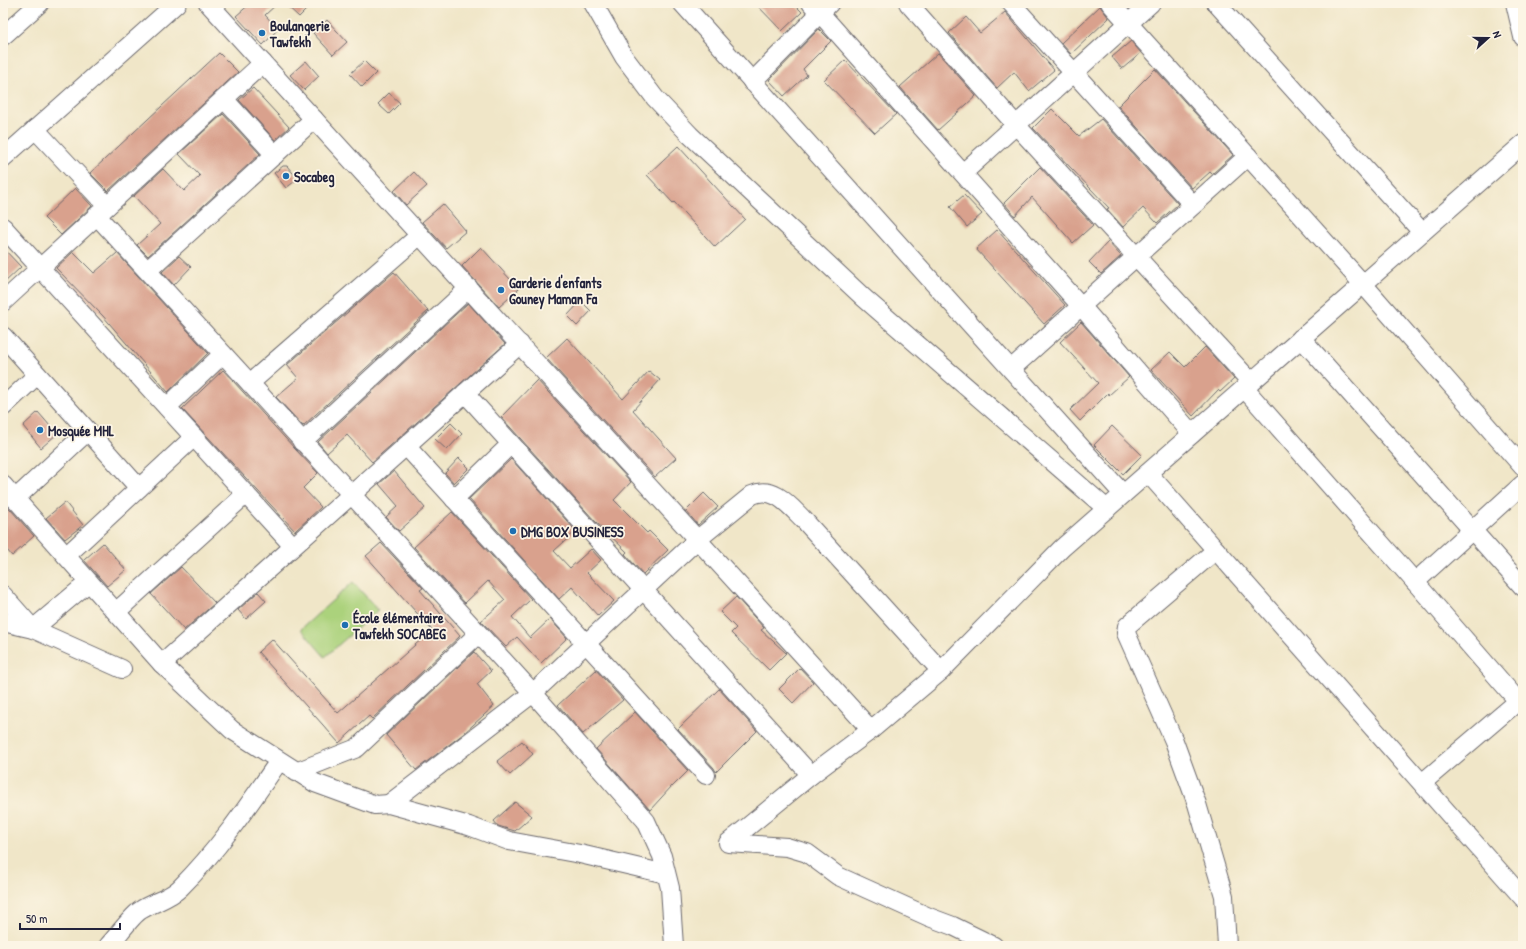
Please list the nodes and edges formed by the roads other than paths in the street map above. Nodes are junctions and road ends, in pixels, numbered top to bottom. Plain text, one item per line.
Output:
1 (40, 3) edge
2 (177, 3) edge
3 (208, 3) edge
4 (593, 3) edge
5 (682, 3) edge
6 (908, 3) edge
7 (1011, 3) edge
8 (1110, 3) edge
9 (1151, 3) edge
10 (1216, 3) edge
11 (1515, 3) edge
12 (821, 6) edge
13 (1129, 23) junction
14 (3, 36) edge
15 (1523, 37) edge
16 (263, 62) junction
17 (1074, 73) junction
18 (752, 82) junction
19 (224, 99) junction
20 (314, 119) junction
21 (1016, 125) junction
22 (36, 129) junction
23 (1523, 144) edge
24 (274, 155) junction
25 (1248, 156) junction
26 (3, 158) edge
27 (963, 173) junction
28 (1193, 205) junction
29 (102, 211) junction
30 (3, 227) edge
31 (1422, 232) junction
32 (420, 235) junction
33 (1137, 256) junction
34 (40, 268) junction
35 (148, 270) junction
36 (1363, 284) junction
37 (469, 288) junction
38 (3, 302) edge
39 (1081, 306) junction
40 (3, 336) edge
41 (1301, 338) junction
42 (520, 344) junction
43 (223, 354) junction
44 (1011, 369) junction
45 (37, 375) junction
46 (250, 383) junction
47 (1247, 385) junction
48 (465, 393) junction
49 (3, 406) edge
50 (167, 407) junction
51 (88, 431) junction
52 (1192, 434) junction
53 (194, 437) junction
54 (302, 442) junction
55 (511, 444) junction
56 (406, 446) junction
57 (1523, 467) edge
58 (1148, 473) junction
59 (1523, 484) edge
60 (3, 485) edge
61 (139, 488) junction
62 (246, 494) junction
63 (1123, 494) junction
64 (350, 495) junction
65 (454, 498) junction
66 (15, 499) junction
67 (1107, 509) junction
68 (1472, 530) junction
69 (698, 539) junction
70 (293, 546) junction
71 (1216, 550) junction
72 (66, 556) junction
73 (89, 582) junction
74 (1415, 582) junction
75 (1523, 587) edge
76 (643, 590) junction
77 (3, 595) edge
78 (116, 612) junction
79 (3, 622) edge
80 (33, 629) junction
81 (478, 634) junction
82 (586, 643) junction
83 (162, 664) junction
84 (122, 669) dead end
85 (941, 671) junction
86 (533, 693) junction
87 (1521, 699) edge
88 (871, 730) junction
89 (279, 761) junction
90 (296, 772) junction
91 (706, 775) dead end
92 (811, 775) junction
93 (1422, 783) junction
94 (389, 804) junction
95 (666, 874) junction
96 (1523, 898) edge
97 (108, 946) edge
98 (674, 946) edge
99 (994, 946) edge
100 (1227, 946) edge

1 - 14 street
2 - 22 street
3 - 16 street
4 - 67 street
5 - 18 street
6 - 21 street
7 - 17 street
8 - 13 street
9 - 13 street
10 - 31 street
11 - 15 street
12 - 18 street
12 - 27 street
13 - 17 street
13 - 25 street
16 - 19 street
16 - 20 street
17 - 21 street
17 - 28 street
18 - 44 street
19 - 24 street
19 - 29 street
20 - 24 street
20 - 32 street
21 - 27 street
21 - 33 street
22 - 26 street
22 - 29 street
23 - 31 street
24 - 35 street
25 - 28 street
25 - 36 street
27 - 39 street
28 - 33 street
29 - 34 street
29 - 35 street
30 - 34 street
31 - 36 street
32 - 37 street
32 - 46 street
33 - 39 street
33 - 47 street
34 - 38 street
34 - 50 street
35 - 43 street
36 - 41 street
36 - 57 street
37 - 42 street
37 - 54 street
39 - 44 street
39 - 52 street
40 - 45 street
41 - 47 street
41 - 68 street
42 - 48 street
42 - 69 street
43 - 46 street
43 - 50 street
44 - 63 street
45 - 49 street
45 - 51 street
46 - 54 street
47 - 52 street
47 - 74 street
48 - 55 street
48 - 56 street
50 - 53 street
51 - 61 street
51 - 66 street
52 - 58 street
53 - 61 street
53 - 62 street
54 - 64 street
55 - 65 street
55 - 76 street
56 - 64 street
56 - 65 street
58 - 63 street
58 - 71 street
59 - 68 street
60 - 66 street
61 - 72 street
62 - 70 street
62 - 78 street
63 - 67 street
64 - 70 street
64 - 81 street
65 - 82 street
66 - 72 street
67 - 85 street
68 - 74 street
68 - 75 street
69 - 76 street
69 - 85 street
69 - 88 street
70 - 83 street
71 - 93 street
71 - 100 street
72 - 73 street
73 - 78 street
73 - 80 street
74 - 87 street
76 - 82 street
76 - 92 street
77 - 80 street
78 - 83 street
79 - 80 street
80 - 84 street
81 - 86 street
81 - 90 street
82 - 86 street
82 - 91 street
83 - 89 street
85 - 88 street
86 - 94 street
86 - 95 street
87 - 93 street
88 - 92 street
89 - 90 street
89 - 97 street
90 - 94 street
92 - 99 street
93 - 96 street
94 - 95 street
95 - 98 street

